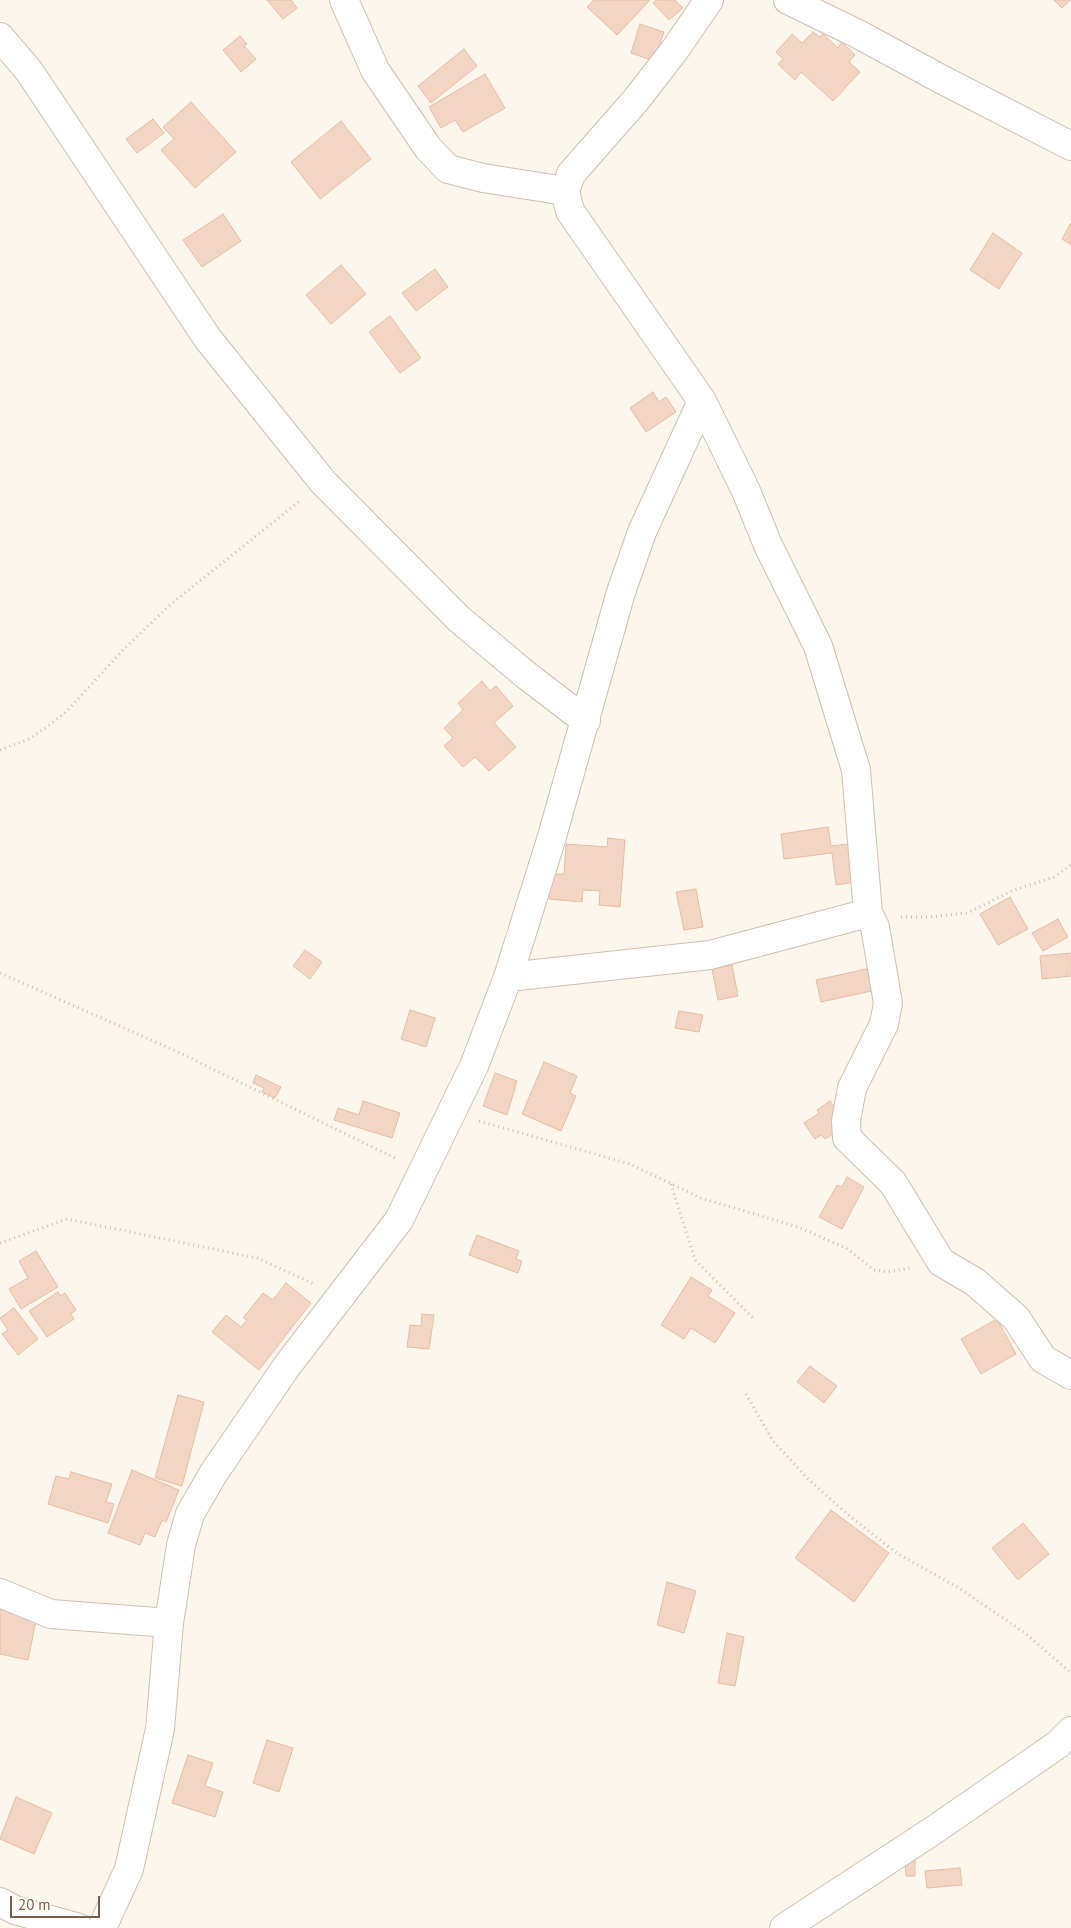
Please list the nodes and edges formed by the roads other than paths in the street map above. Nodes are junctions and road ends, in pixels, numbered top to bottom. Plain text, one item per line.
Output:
1 (344, 0) edge
2 (709, 0) edge
3 (788, 0) edge
4 (0, 37) edge
5 (1071, 146) edge
6 (565, 191) junction
7 (702, 401) junction
8 (586, 721) junction
9 (871, 920) junction
10 (508, 977) junction
11 (1071, 1375) edge
12 (0, 1593) edge
13 (169, 1623) junction
14 (1071, 1731) edge
15 (0, 1902) edge
16 (79, 1928) edge
17 (102, 1928) edge
18 (784, 1928) edge

1 - 6 street
2 - 6 street
3 - 5 street
4 - 8 street
6 - 7 street
7 - 8 street
7 - 9 street
8 - 10 street
9 - 10 street
9 - 11 street
10 - 13 street
12 - 13 street
13 - 17 street
14 - 18 street
15 - 16 street

